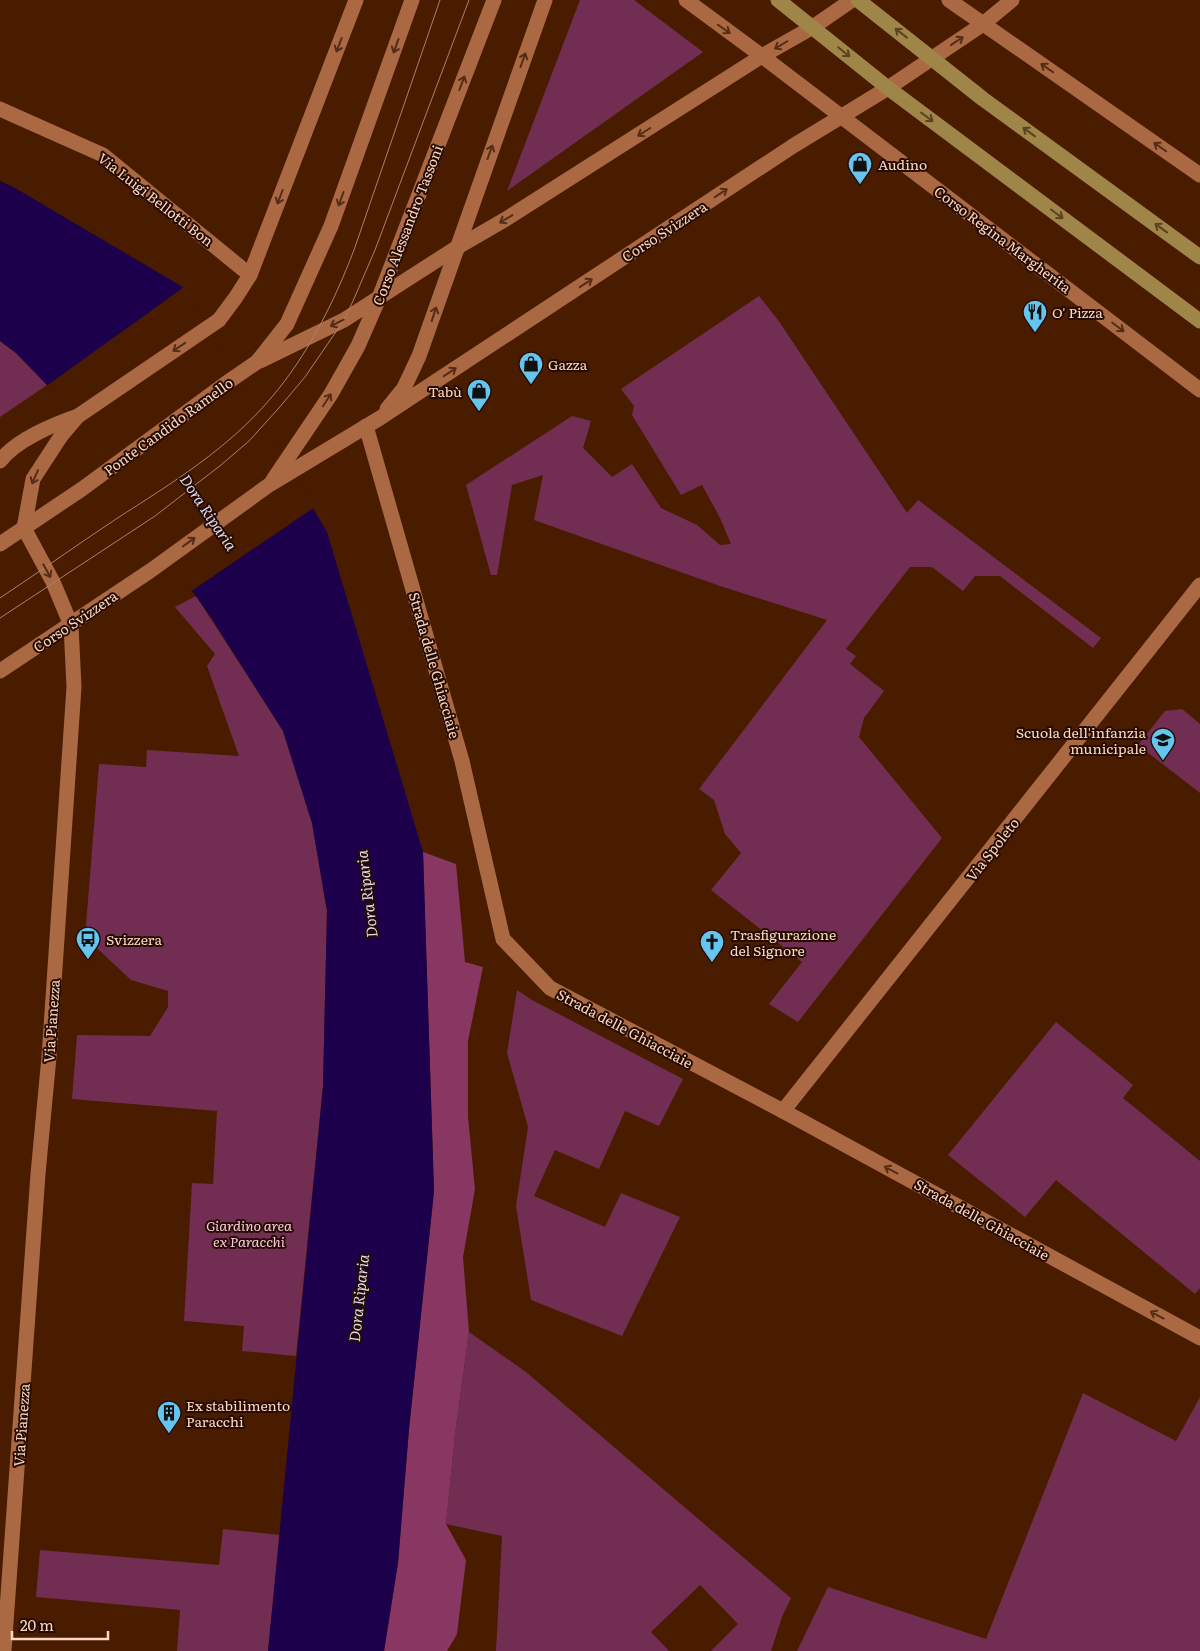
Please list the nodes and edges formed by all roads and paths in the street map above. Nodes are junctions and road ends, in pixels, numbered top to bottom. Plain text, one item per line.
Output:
1 (356, 0) edge
2 (412, 0) edge
3 (494, 0) edge
4 (544, 0) edge
5 (686, 0) edge
6 (778, 0) edge
7 (852, 0) edge
8 (858, 0) edge
9 (949, 0) edge
10 (1012, 0) edge
11 (983, 24) junction
12 (813, 27) junction
13 (762, 56) junction
14 (932, 58) junction
15 (888, 88) junction
16 (0, 109) edge
17 (842, 117) junction
18 (1200, 175) edge
19 (456, 248) junction
20 (1200, 257) edge
21 (250, 274) junction
22 (379, 298) junction
23 (1200, 321) edge
24 (251, 366) junction
25 (1200, 390) edge
26 (380, 418) junction
27 (366, 426) junction
28 (56, 430) junction
29 (0, 460) edge
30 (269, 485) junction
31 (24, 528) junction
32 (0, 544) edge
33 (1200, 585) edge
34 (71, 625) junction
35 (0, 671) edge
36 (783, 1111) junction
37 (1200, 1338) edge
38 (4, 1651) edge

1 -> 21 street
2 -> 24 street
22 -> 3 street, Corso Alessandro Tassoni
19 -> 4 street
5 -> 13 street, Corso Regina Margherita
6 - 12 main road
7 - 12 street
14 -> 8 main road
9 - 11 street
10 - 11 street, Corso Svizzera
14 -> 11 street, Corso Svizzera
18 -> 11 street
12 -> 13 street
12 -> 15 main road
13 - 17 street, Corso Regina Margherita
13 -> 19 street
14 - 15 street, Corso Svizzera
20 -> 14 main road
15 - 17 street, Corso Svizzera
15 -> 23 main road
16 - 21 street, Via Luigi Bellotti Bon
17 -> 25 street, Corso Regina Margherita
26 -> 17 street, Corso Svizzera
19 - 22 street
26 -> 19 street
21 -> 28 street
22 -> 24 street
30 -> 22 street, Corso Alessandro Tassoni
24 - 31 street, Ponte Candido Ramello
26 - 27 street, Corso Svizzera
27 - 30 street, Corso Svizzera
27 - 36 street, Strada delle Ghiacciaie
28 - 29 street
28 -> 31 street
34 -> 30 street, Corso Svizzera
31 - 32 street
31 -> 34 street, Via Pianezza
33 - 36 street, Via Spoleto
34 - 35 street, Corso Svizzera
34 - 38 street, Via Pianezza
37 -> 36 street, Strada delle Ghiacciaie

